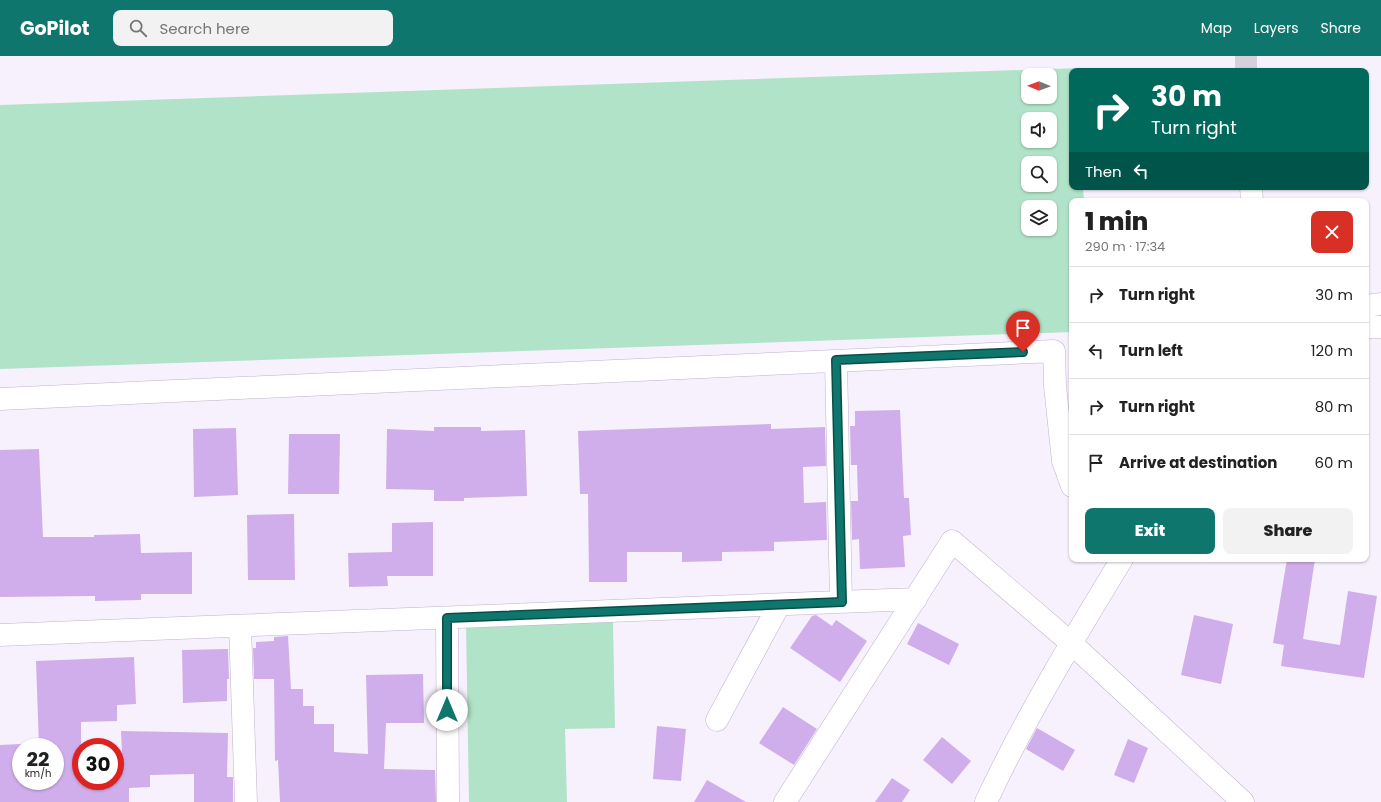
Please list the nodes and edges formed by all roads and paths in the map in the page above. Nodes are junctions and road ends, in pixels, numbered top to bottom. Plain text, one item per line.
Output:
1 (1381, 304) edge
2 (1369, 306) edge
3 (1381, 326) edge
4 (1369, 327) edge
5 (1063, 351) edge
6 (836, 360) junction
7 (0, 399) edge
8 (1069, 478) edge
9 (1120, 562) edge
10 (916, 599) junction
11 (842, 602) junction
12 (779, 605) junction
13 (447, 618) junction
14 (240, 626) junction
15 (0, 635) edge
16 (1071, 643) junction
17 (717, 720) dead end
18 (246, 802) edge
19 (448, 802) edge
20 (785, 802) edge
21 (986, 802) edge
22 (1243, 802) edge

1 - 2 street
3 - 4 street
5 - 6 street
5 - 8 street
6 - 7 street
6 - 11 street
9 - 16 street
10 - 11 street
10 - 16 street
10 - 20 street
11 - 12 street
12 - 13 street
12 - 17 street
13 - 14 street
13 - 19 street
14 - 15 street
14 - 18 street
16 - 21 street
16 - 22 street

